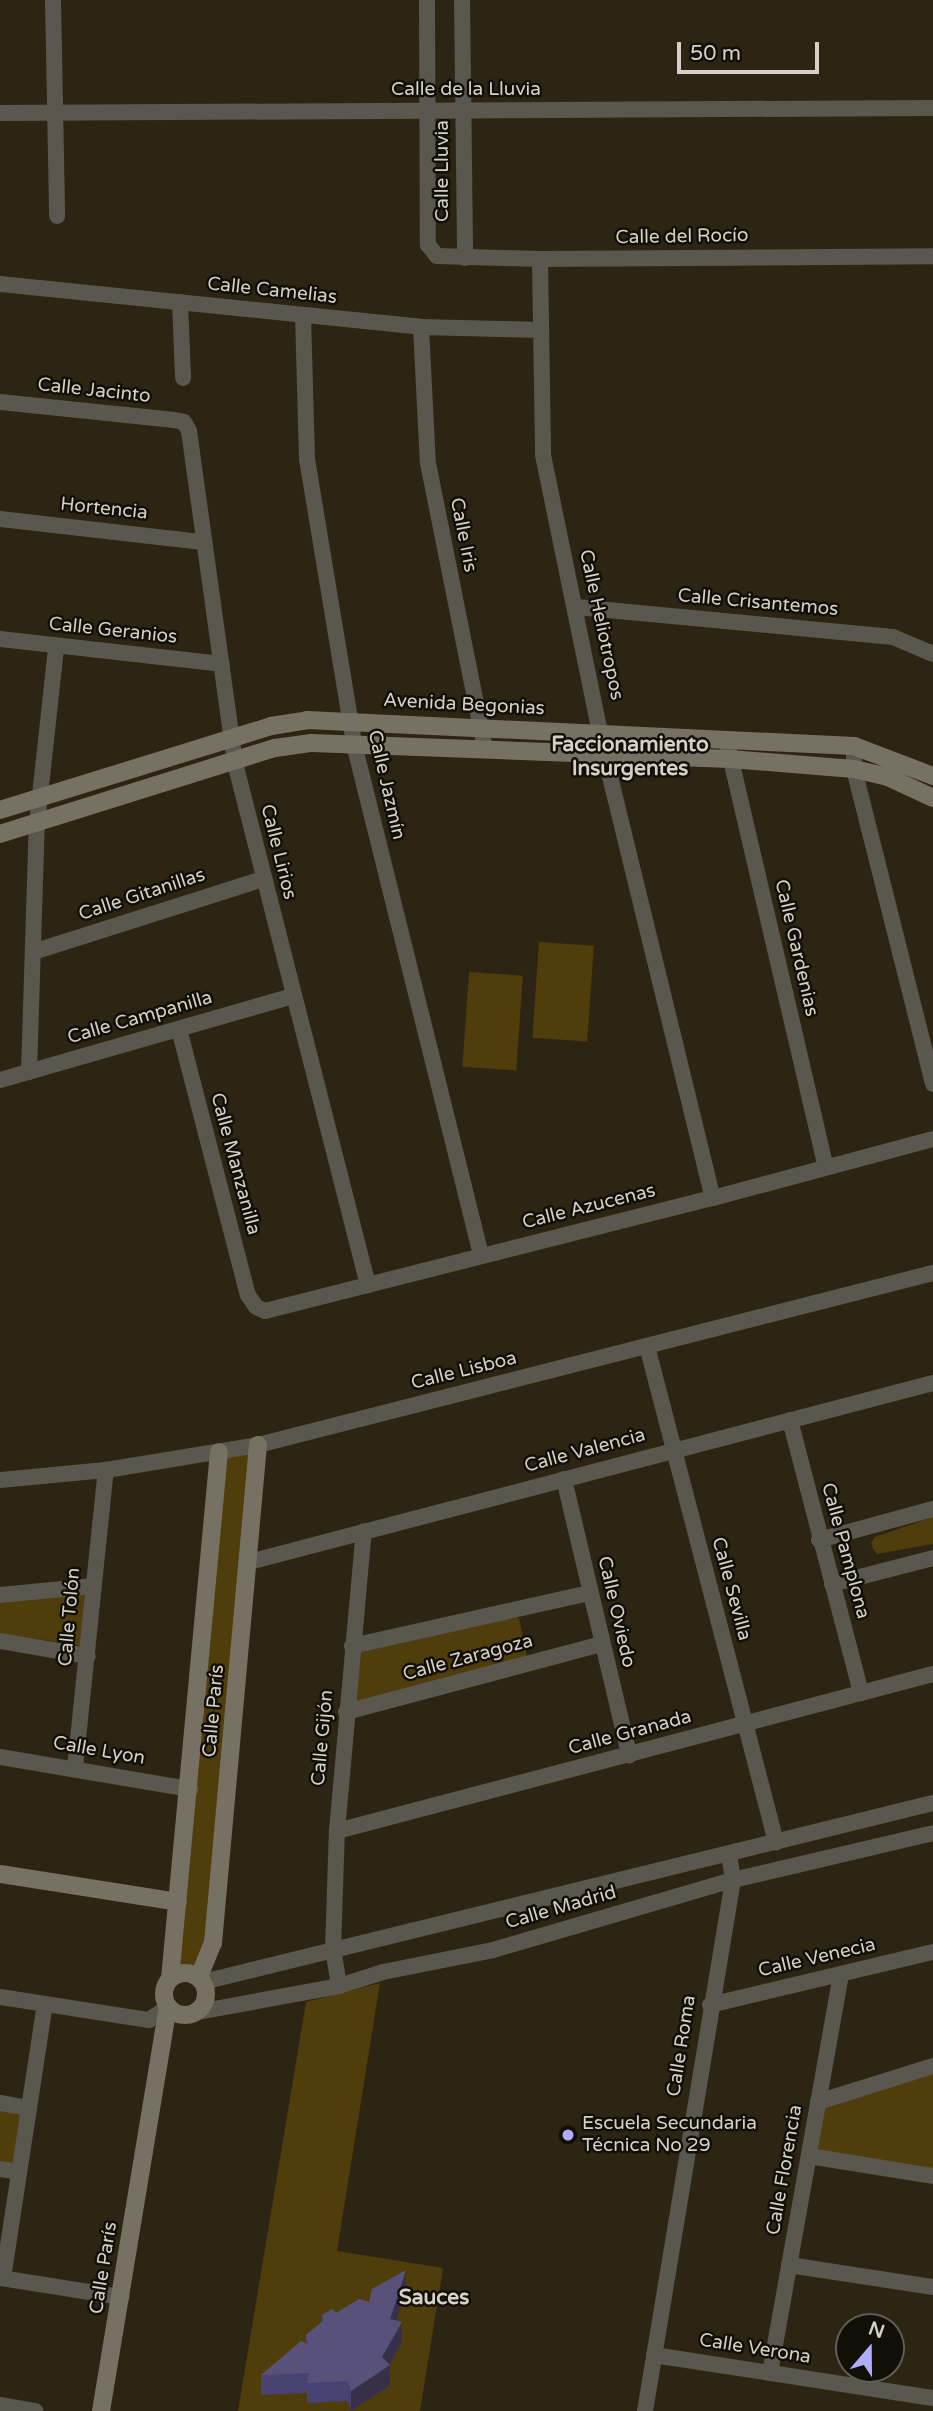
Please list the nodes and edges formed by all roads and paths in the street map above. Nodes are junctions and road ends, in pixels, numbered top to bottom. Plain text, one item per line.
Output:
1 (53, 0) edge
2 (427, 0) edge
3 (462, 0) edge
4 (933, 108) edge
5 (428, 111) junction
6 (464, 111) junction
7 (57, 112) junction
8 (0, 113) edge
9 (57, 216) dead end
10 (432, 253) joint
11 (933, 256) edge
12 (465, 258) junction
13 (540, 260) junction
14 (0, 284) edge
15 (180, 302) junction
16 (303, 315) junction
17 (421, 327) junction
18 (540, 330) junction
19 (183, 378) dead end
20 (0, 402) edge
21 (184, 422) joint
22 (0, 519) edge
23 (203, 542) junction
24 (576, 607) junction
25 (0, 639) edge
26 (56, 647) junction
27 (933, 654) edge
28 (222, 664) junction
29 (349, 719) junction
30 (479, 728) junction
31 (601, 732) junction
32 (727, 737) junction
33 (231, 738) junction
34 (354, 744) junction
35 (854, 746) junction
36 (485, 749) junction
37 (605, 756) junction
38 (730, 759) junction
39 (234, 763) junction
40 (854, 769) junction
41 (933, 776) edge
42 (39, 798) junction
43 (933, 798) edge
44 (0, 810) edge
45 (37, 823) junction
46 (0, 834) edge
47 (263, 879) junction
48 (33, 952) junction
49 (292, 996) junction
50 (179, 1029) junction
51 (29, 1072) junction
52 (0, 1080) edge
53 (933, 1084) edge
54 (933, 1139) edge
55 (826, 1167) junction
56 (713, 1198) junction
57 (481, 1255) junction
58 (933, 1273) edge
59 (368, 1284) junction
60 (256, 1307) joint
61 (647, 1346) junction
62 (933, 1383) edge
63 (790, 1420) junction
64 (258, 1445) junction
65 (674, 1450) junction
66 (219, 1452) junction
67 (106, 1470) junction
68 (564, 1479) junction
69 (0, 1480) edge
70 (933, 1509) edge
71 (364, 1531) junction
72 (819, 1540) junction
73 (933, 1558) edge
74 (248, 1562) junction
75 (832, 1584) junction
76 (94, 1586) junction
77 (589, 1593) junction
78 (0, 1595) edge
79 (0, 1641) edge
80 (601, 1644) junction
81 (352, 1646) junction
82 (88, 1656) junction
83 (933, 1674) edge
84 (861, 1693) junction
85 (346, 1712) junction
86 (745, 1724) junction
87 (629, 1755) junction
88 (0, 1757) edge
89 (75, 1768) junction
90 (190, 1789) junction
91 (933, 1803) edge
92 (337, 1831) junction
93 (933, 1833) edge
94 (776, 1842) junction
95 (729, 1854) junction
96 (0, 1874) edge
97 (733, 1880) junction
98 (178, 1902) junction
99 (333, 1949) junction
100 (933, 1952) edge
101 (841, 1974) junction
102 (170, 1979) junction
103 (201, 1980) junction
104 (339, 1986) junction
105 (0, 1997) edge
106 (45, 2005) junction
107 (710, 2005) junction
108 (168, 2007) junction
109 (198, 2012) junction
110 (933, 2066) edge
111 (818, 2102) junction
112 (0, 2103) edge
113 (29, 2108) junction
114 (809, 2156) junction
115 (0, 2169) edge
116 (19, 2172) junction
117 (933, 2176) edge
118 (789, 2264) junction
119 (1, 2278) edge
120 (933, 2287) edge
121 (122, 2297) junction
122 (654, 2355) junction
123 (770, 2373) junction
124 (933, 2398) edge
125 (0, 2405) edge
126 (35, 2411) edge
127 (101, 2411) edge
128 (645, 2411) edge

1 - 7 street
2 - 5 street, Calle Lluvia
3 - 6 street, Calle Lluvia
4 - 6 street, Calle de la Lluvia
5 - 6 street, Calle de la Lluvia
5 - 7 street, Calle de la Lluvia
5 - 10 street, Calle Lluvia
6 - 12 street, Calle Lluvia
7 - 8 street, Calle de la Lluvia
7 - 9 street
10 - 12 street, Calle del Rocío
11 - 13 street, Calle del Rocío
12 - 13 street, Calle del Rocío
13 - 18 street, Calle Heliotropos
14 - 15 street, Calle Camelias
15 - 16 street, Calle Camelias
15 - 19 street
16 - 17 street, Calle Camelias
16 - 29 street, Calle Jazmín
17 - 18 street, Calle Camelias
17 - 30 street, Calle Iris
18 - 24 street, Calle Heliotropos
20 - 21 street, Calle Jacinto
21 - 23 street, Calle Lirios
22 - 23 street, Hortencia
23 - 28 street, Calle Lirios
24 - 27 street, Calle Crisantemos
24 - 31 street, Calle Heliotropos
25 - 26 street, Calle Geranios
26 - 28 street, Calle Geranios
26 - 42 street
28 - 33 street, Calle Lirios
29 - 30 street, Avenida Begonias
29 - 33 street, Avenida Begonias
29 - 34 street, Calle Jazmín
30 - 31 street, Avenida Begonias
30 - 36 street, Calle Iris
31 - 32 street, Avenida Begonias
31 - 37 street, Calle Heliotropos
32 - 35 street, Avenida Begonias
32 - 38 street, Calle Gardenias
33 - 39 street, Calle Lirios
33 - 42 street, Avenida Begonias
34 - 36 street
34 - 39 street
34 - 57 street, Calle Jazmín
35 - 40 street
35 - 41 street, Avenida Begonias
36 - 37 street
37 - 38 street
37 - 56 street, Calle Heliotropos
38 - 40 street
38 - 55 street, Calle Gardenias
39 - 45 street
39 - 47 street, Calle Lirios
40 - 43 street
40 - 53 street
42 - 44 street, Avenida Begonias
42 - 45 street
45 - 46 street
45 - 48 street
47 - 48 street, Calle Gitanillas
47 - 49 street, Calle Lirios
48 - 51 street
49 - 50 street, Calle Campanilla
49 - 59 street, Calle Lirios
50 - 51 street, Calle Campanilla
50 - 60 street, Calle Manzanilla
51 - 52 street, Calle Campanilla
54 - 55 street, Calle Azucenas
55 - 56 street, Calle Azucenas
56 - 57 street, Calle Azucenas
57 - 59 street, Calle Azucenas
58 - 61 street, Calle Lisboa
59 - 60 street, Calle Azucenas
61 - 64 street, Calle Lisboa
61 - 65 street, Calle Sevilla
62 - 63 street, Calle Valencia
63 - 65 street, Calle Valencia
63 - 72 street, Calle Pamplona
64 - 66 street, Calle Lisboa
64 - 74 street, Calle París
65 - 68 street, Calle Valencia
65 - 86 street, Calle Sevilla
66 - 67 street, Calle Lisboa
66 - 90 street, Calle París
67 - 69 street, Calle Lisboa
67 - 76 street, Calle Tolón
68 - 71 street, Calle Valencia
68 - 77 street, Calle Oviedo
70 - 72 street
71 - 74 street, Calle Valencia
71 - 81 street, Calle Gijón
72 - 75 street, Calle Pamplona
73 - 75 street
74 - 103 street, Calle París
75 - 84 street, Calle Pamplona
76 - 78 street
76 - 82 street, Calle Tolón
77 - 80 street, Calle Oviedo
77 - 81 street, Calle Zaragoza
79 - 82 street
80 - 85 street, Calle Zaragoza
80 - 87 street, Calle Oviedo
81 - 85 street, Calle Gijón
82 - 89 street, Calle Tolón
83 - 84 street, Calle Granada
84 - 86 street, Calle Granada
85 - 92 street, Calle Gijón
86 - 87 street, Calle Granada
86 - 94 street, Calle Sevilla
87 - 92 street, Calle Granada
88 - 89 street, Calle Lyon
89 - 90 street, Calle Lyon
90 - 98 street, Calle París
91 - 94 street, Calle Madrid
92 - 99 street, Calle Gijón
93 - 97 street, Calle Madrid
94 - 95 street, Calle Madrid
95 - 97 street, Calle Roma
95 - 99 street, Calle Madrid
96 - 98 street
97 - 104 street, Calle Madrid
97 - 107 street, Calle Roma
98 - 102 street, Calle París
99 - 103 street, Calle Madrid
99 - 104 street, Calle Gijón
100 - 101 street, Calle Venecia
101 - 107 street, Calle Venecia
101 - 111 street, Calle Florencia
102 - 103 street
102 - 108 street
103 - 109 street
104 - 109 street, Calle Madrid
105 - 106 street
106 - 108 street
106 - 113 street
107 - 122 street, Calle Roma
108 - 109 street
108 - 121 street, Calle París
110 - 111 street
111 - 114 street, Calle Florencia
112 - 113 street
113 - 116 street
114 - 117 street
114 - 118 street, Calle Florencia
115 - 116 street
116 - 119 street
118 - 120 street
118 - 123 street, Calle Florencia
119 - 121 street
121 - 127 street, Calle París
122 - 123 street, Calle Verona
122 - 128 street, Calle Roma
123 - 124 street, Calle Verona
125 - 126 street

